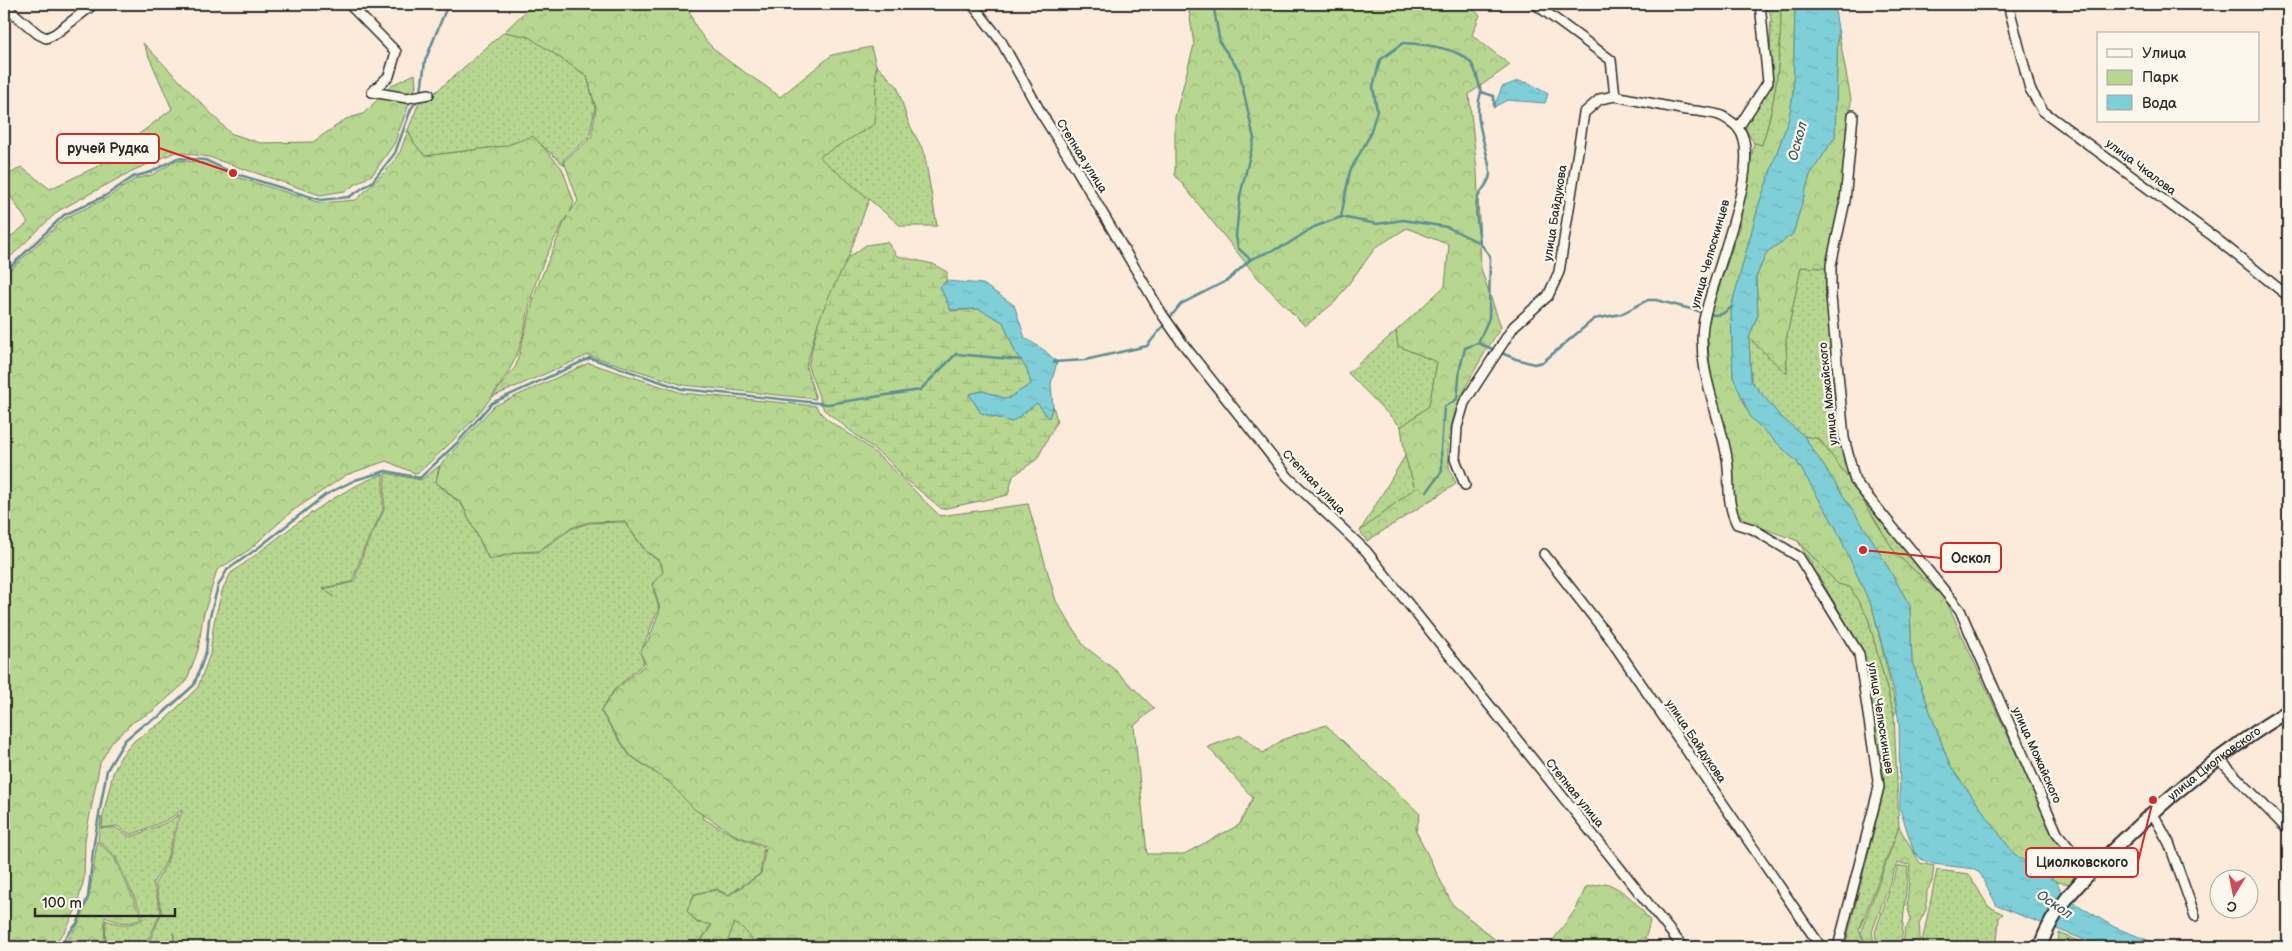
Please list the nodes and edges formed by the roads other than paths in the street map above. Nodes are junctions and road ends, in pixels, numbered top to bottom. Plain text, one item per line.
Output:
1 (94, 4) edge
2 (349, 4) edge
3 (972, 4) edge
4 (1535, 4) edge
5 (1760, 4) edge
6 (2008, 4) edge
7 (6, 6) edge
8 (429, 94) dead end
9 (1615, 96) junction
10 (1854, 115) dead end
11 (1738, 128) junction
12 (2288, 296) edge
13 (1465, 484) dead end
14 (1544, 554) dead end
15 (2288, 711) edge
16 (2218, 758) junction
17 (2152, 812) junction
18 (2288, 830) edge
19 (2090, 873) junction
20 (2195, 916) dead end
21 (1683, 947) edge
22 (1821, 947) edge
23 (1838, 947) edge
24 (2040, 947) edge

1 - 7 street
2 - 8 street
3 - 21 street, Степная улица
4 - 9 street
5 - 11 street
6 - 12 street, улица Чкалова
9 - 11 street
9 - 13 street, улица Байдукова
10 - 19 street, улица Можайского
11 - 23 street, улица Челюскинцев
14 - 22 street, улица Байдукова
15 - 16 main road, улица Циолковского
16 - 17 main road, улица Циолковского
16 - 18 street
17 - 19 main road, улица Циолковского
17 - 20 street
19 - 24 main road, улица Циолковского

